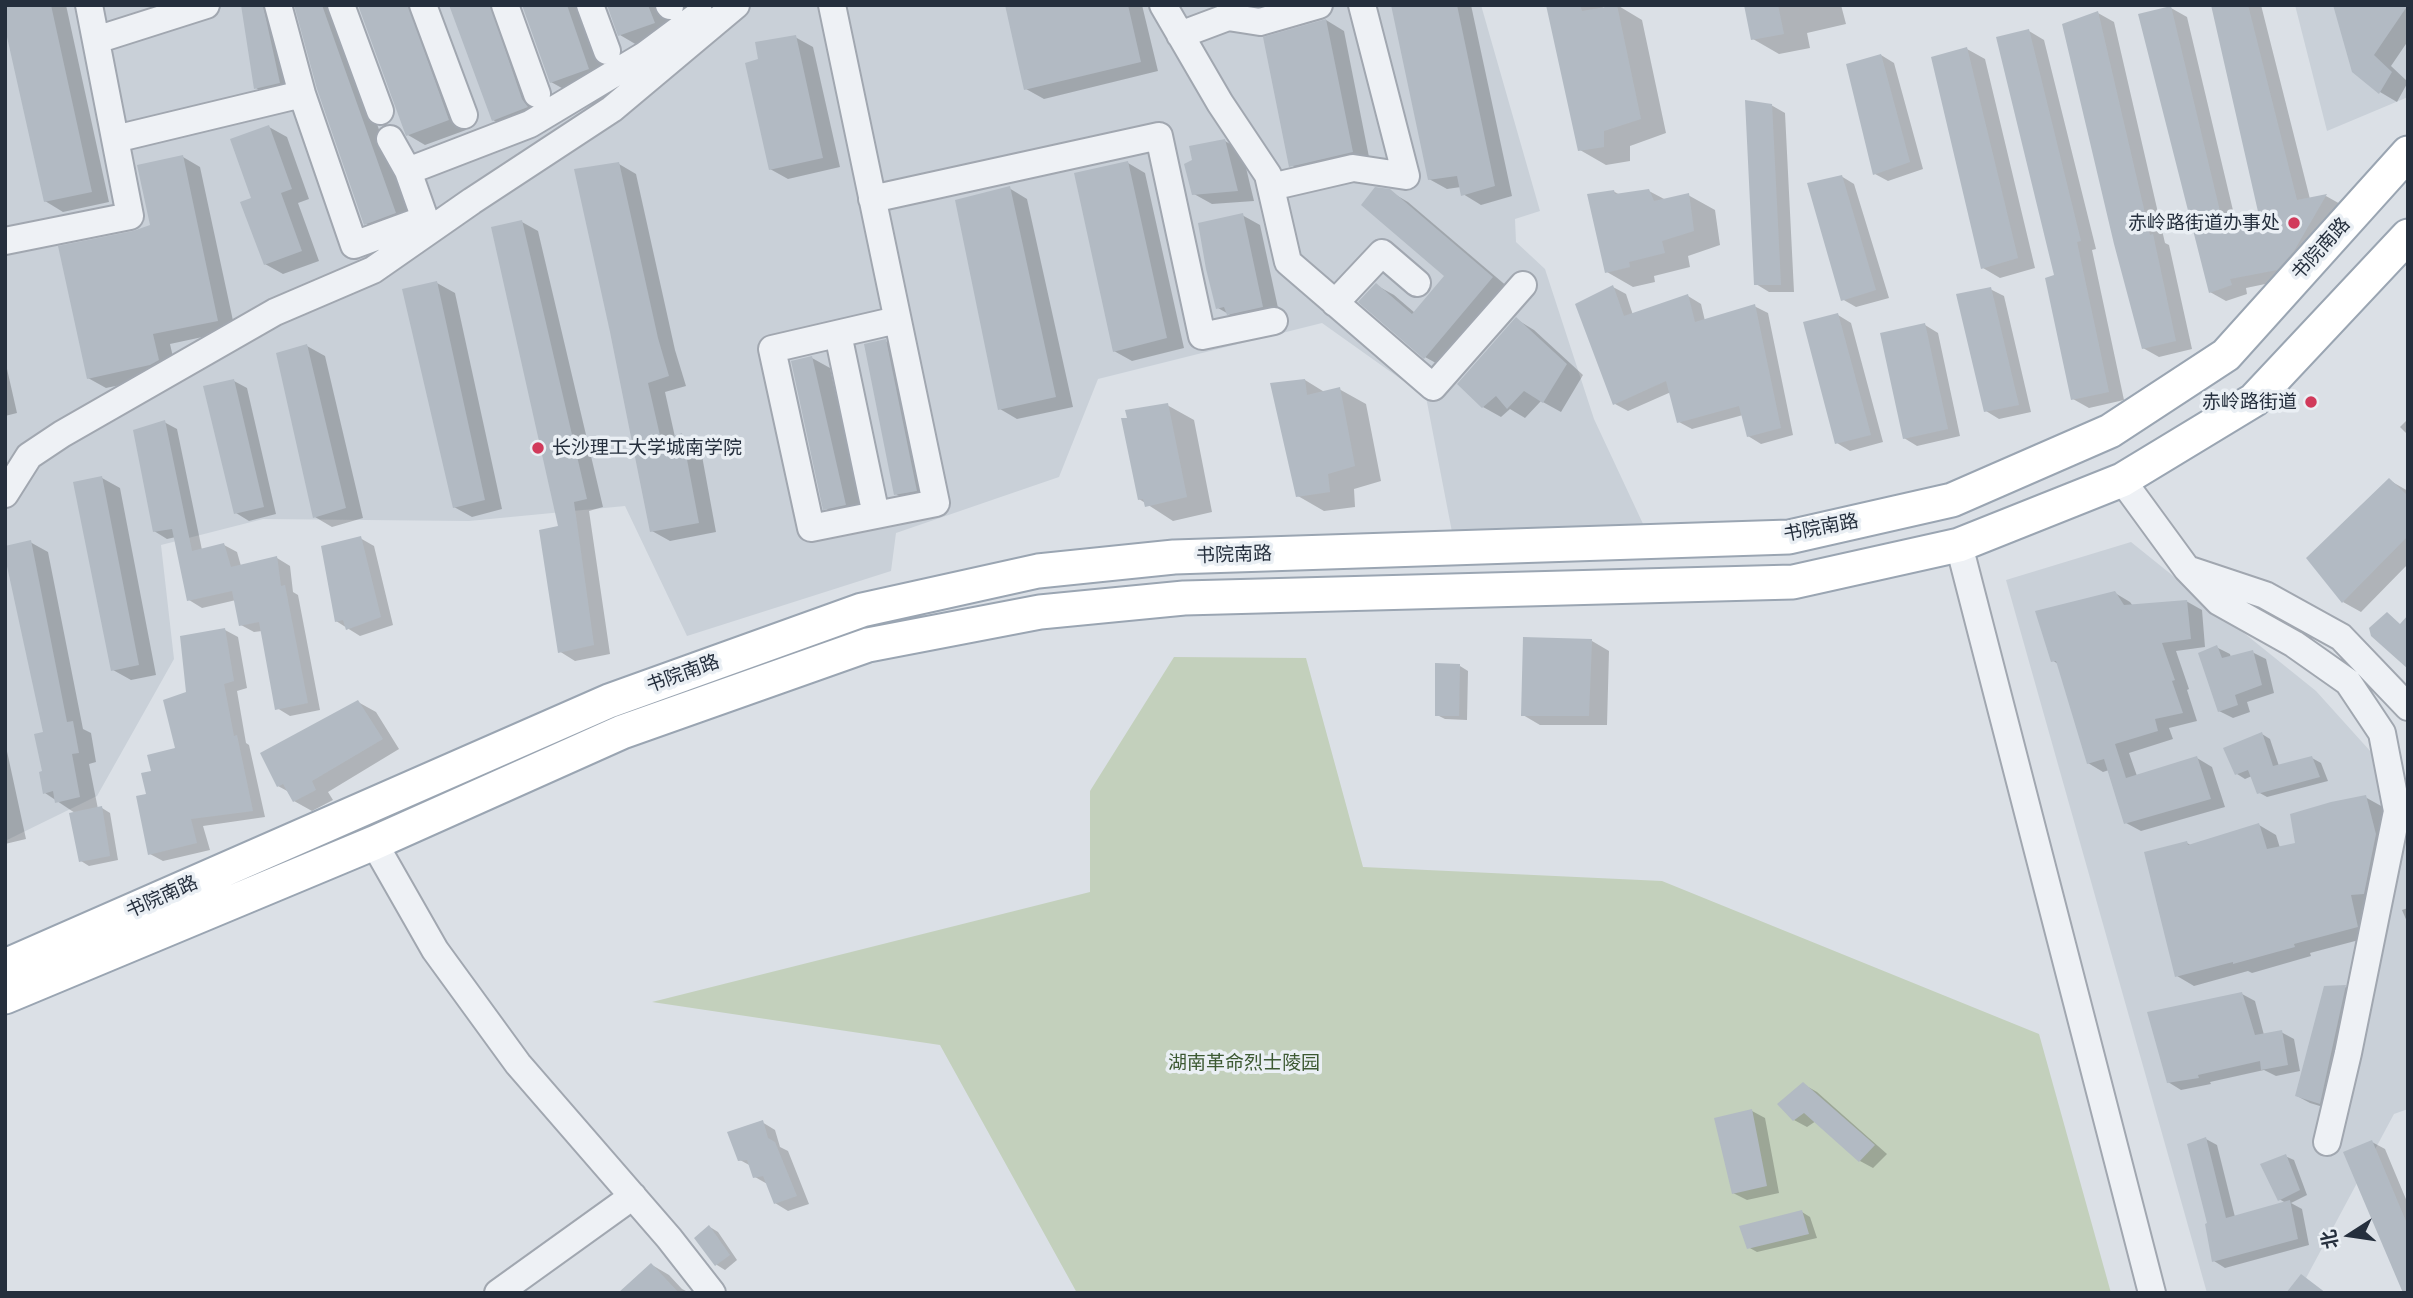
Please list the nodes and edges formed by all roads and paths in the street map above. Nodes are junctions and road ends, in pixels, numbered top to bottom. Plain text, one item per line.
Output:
1 (89, 5) edge
2 (206, 5) edge
3 (278, 5) edge
4 (341, 5) edge
5 (423, 5) edge
6 (505, 5) edge
7 (590, 5) edge
8 (712, 5) edge
9 (736, 5) edge
10 (832, 5) edge
11 (1163, 5) edge
12 (1319, 5) edge
13 (1362, 5) edge
14 (1180, 35) junction
15 (96, 40) junction
16 (607, 51) dead end
17 (302, 94) junction
18 (537, 94) dead end
19 (380, 111) dead end
20 (464, 115) dead end
21 (116, 139) junction
22 (390, 139) dead end
23 (2408, 153) edge
24 (408, 171) junction
25 (1271, 187) junction
26 (872, 200) junction
27 (5, 241) edge
28 (2405, 243) edge
29 (1417, 283) dead end
30 (1523, 285) dead end
31 (1335, 303) junction
32 (897, 320) junction
33 (1274, 321) dead end
34 (838, 334) junction
35 (2122, 480) junction
36 (5, 494) edge
37 (876, 515) junction
38 (1959, 545) junction
39 (2187, 569) junction
40 (2408, 707) edge
41 (374, 843) junction
42 (5, 966) edge
43 (5, 998) edge
44 (2327, 1142) dead end
45 (633, 1196) junction
46 (498, 1293) edge
47 (712, 1293) edge
48 (2152, 1293) edge

1 - 15 street
2 - 15 street
3 - 17 street
4 - 19 street
5 - 20 street
6 - 18 street
7 - 16 street
8 - 24 street
9 - 36 street
10 - 26 street
11 - 14 street
12 - 14 street
13 - 25 street
14 - 25 street
15 - 21 street
17 - 21 street
17 - 24 street
21 - 27 street
22 - 24 street
23 - 42 main road, 书院南路
25 - 31 street
26 - 32 street
26 - 33 street
28 - 35 main road, 书院南路
29 - 31 street
30 - 31 street
32 - 34 street
32 - 37 street
34 - 37 street
34 - 37 street
35 - 38 main road, 书院南路
35 - 39 street
38 - 41 main road, 书院南路
38 - 48 street
39 - 40 street
39 - 44 street
41 - 43 main road, 书院南路
41 - 45 street
45 - 46 street
45 - 47 street

